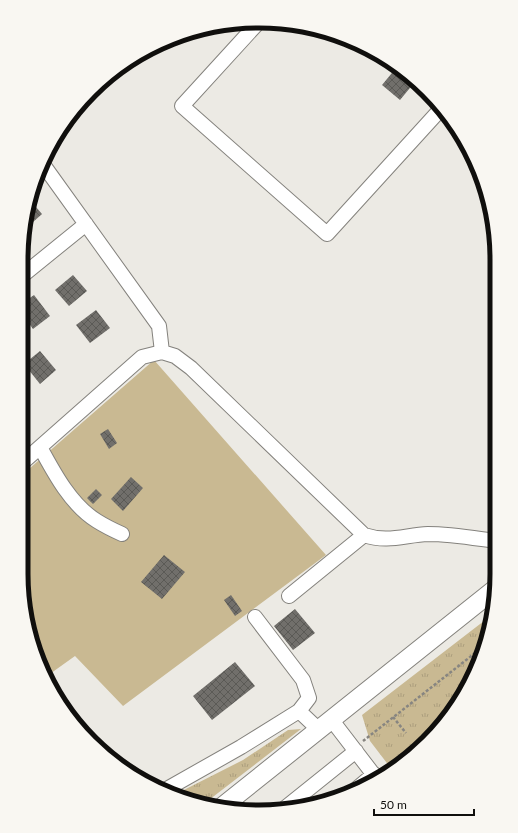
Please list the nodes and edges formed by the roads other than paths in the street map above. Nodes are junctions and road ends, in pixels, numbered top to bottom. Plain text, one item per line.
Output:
1 (253, 28) edge
2 (438, 113) edge
3 (47, 169) edge
4 (86, 224) junction
5 (28, 271) edge
6 (162, 352) junction
7 (40, 448) junction
8 (28, 458) edge
9 (122, 534) dead end
10 (364, 535) junction
11 (490, 540) edge
12 (489, 593) edge
13 (289, 596) dead end
14 (255, 617) dead end
15 (299, 711) junction
16 (324, 724) junction
17 (356, 751) junction
18 (374, 774) edge
19 (171, 787) edge
20 (226, 803) edge
21 (292, 803) edge

1 - 2 street
3 - 4 street
4 - 5 street
4 - 6 street
6 - 7 street
6 - 10 street
7 - 8 street
7 - 9 street
10 - 11 street
10 - 13 street
12 - 16 main road
14 - 15 street
15 - 16 street
15 - 19 street
16 - 17 street
16 - 20 main road
17 - 18 street
17 - 21 street

